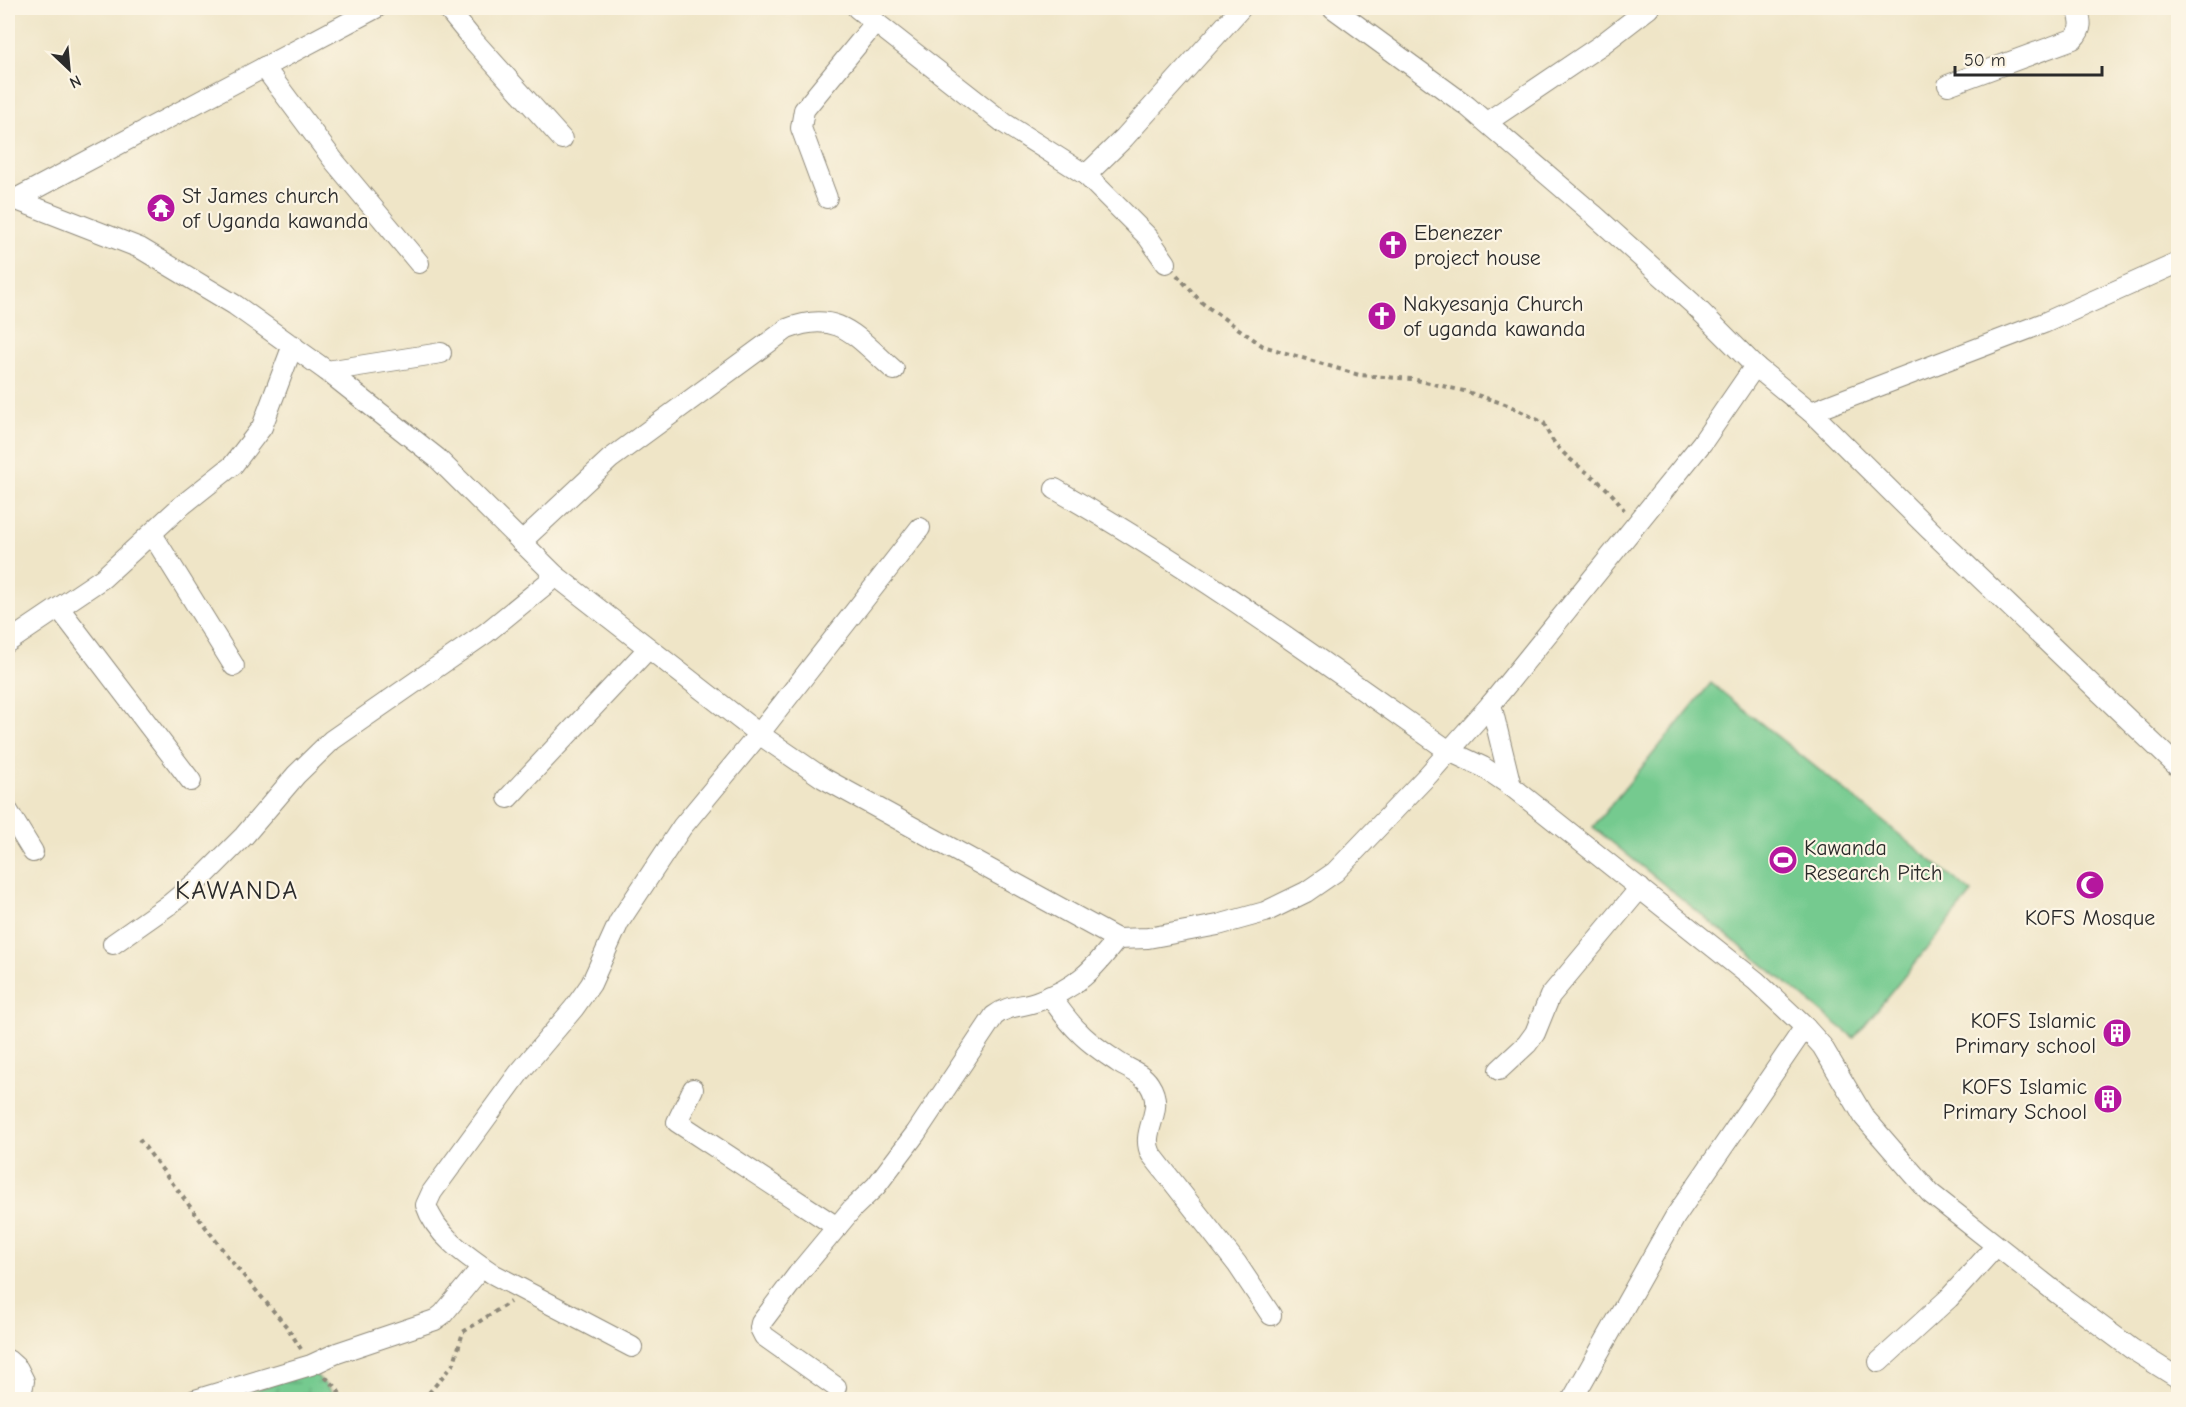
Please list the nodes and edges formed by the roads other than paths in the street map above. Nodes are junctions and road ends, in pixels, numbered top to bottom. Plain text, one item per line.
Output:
1 (376, 8) edge
2 (447, 8) edge
3 (857, 8) edge
4 (1241, 8) edge
5 (1333, 8) edge
6 (1649, 8) edge
7 (2077, 8) edge
8 (876, 22) junction
9 (264, 67) junction
10 (1948, 85) dead end
11 (1487, 122) junction
12 (561, 139) dead end
13 (1086, 175) junction
14 (827, 198) dead end
15 (11, 201) edge
16 (419, 262) dead end
17 (1166, 262) road end
18 (2178, 263) edge
19 (293, 345) junction
20 (441, 353) dead end
21 (1755, 366) junction
22 (894, 370) dead end
23 (327, 371) junction
24 (1811, 412) junction
25 (1055, 489) dead end
26 (920, 528) dead end
27 (152, 534) junction
28 (522, 542) junction
29 (556, 576) junction
30 (59, 608) junction
31 (8, 642) edge
32 (648, 649) junction
33 (234, 666) dead end
34 (1491, 704) junction
35 (759, 734) junction
36 (1449, 751) junction
37 (2178, 767) edge
38 (191, 781) dead end
39 (1512, 786) junction
40 (508, 798) dead end
41 (8, 811) edge
42 (33, 852) dead end
43 (1640, 888) junction
44 (1118, 939) junction
45 (113, 944) dead end
46 (1050, 996) junction
47 (1805, 1027) junction
48 (1498, 1070) dead end
49 (693, 1089) dead end
50 (837, 1227) junction
51 (1996, 1246) junction
52 (482, 1267) junction
53 (1271, 1315) dead end
54 (632, 1347) dead end
55 (8, 1360) edge
56 (1879, 1362) dead end
57 (2178, 1377) edge
58 (836, 1387) dead end
59 (20, 1400) edge
60 (195, 1400) edge
61 (1572, 1400) edge

1 - 9 street
2 - 12 street
3 - 8 street
4 - 13 street
5 - 11 street
6 - 11 street
7 - 10 street
8 - 13 street
8 - 14 street
9 - 15 street
9 - 16 street
11 - 21 street
13 - 17 street
15 - 19 street
18 - 24 street
19 - 23 street
19 - 27 street
20 - 23 street
21 - 24 street
21 - 34 street
22 - 28 street
23 - 28 street
24 - 37 street
25 - 36 street
26 - 35 street
27 - 30 street
27 - 33 street
28 - 29 street
29 - 32 street
29 - 45 street
30 - 31 street
30 - 38 street
32 - 35 street
32 - 40 street
34 - 36 street
34 - 39 street
35 - 44 street
35 - 52 street
36 - 39 street
36 - 44 street
39 - 43 street
41 - 42 street
43 - 47 street
43 - 48 street
44 - 46 street
46 - 50 street
46 - 53 street
47 - 51 street
47 - 61 street
49 - 50 street
50 - 58 street
51 - 56 street
51 - 57 street
52 - 54 street
52 - 60 street
55 - 59 street

